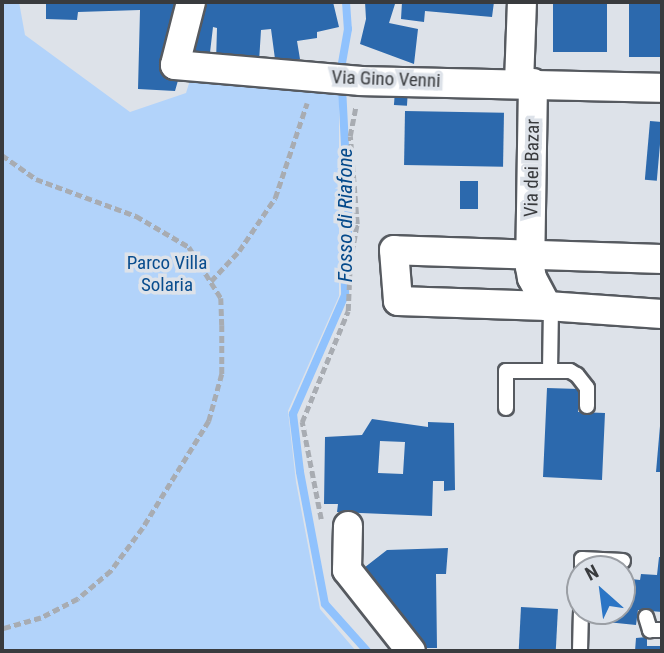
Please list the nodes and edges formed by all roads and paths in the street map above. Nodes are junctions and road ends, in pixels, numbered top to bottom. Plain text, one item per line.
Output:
1 (191, 2) edge
2 (522, 2) edge
3 (316, 76) junction
4 (361, 81) junction
5 (526, 82) junction
6 (662, 88) edge
7 (2, 155) edge
8 (531, 253) junction
9 (662, 259) edge
10 (211, 281) junction
11 (549, 306) junction
12 (662, 314) edge
13 (550, 371) junction
14 (587, 405) dead end
15 (506, 408) dead end
16 (337, 527) joint
17 (646, 617) dead end
18 (581, 625) edge
19 (2, 629) edge
20 (662, 630) edge
21 (411, 651) edge
22 (580, 651) edge

1 - 3 street, Via Gino Venni
2 - 5 street, Via dei Bazar
3 - 4 street, Via Gino Venni
3 - 10 path
4 - 5 street, Via Gino Venni
4 - 16 path
5 - 6 street, Via Gino Venni
5 - 8 street, Via dei Bazar
7 - 10 path
8 - 9 street
8 - 11 street, Via dei Bazar
8 - 11 street
10 - 19 path
11 - 12 street
11 - 13 lane
13 - 14 lane
13 - 15 lane
16 - 21 street
17 - 20 lane
18 - 22 lane

